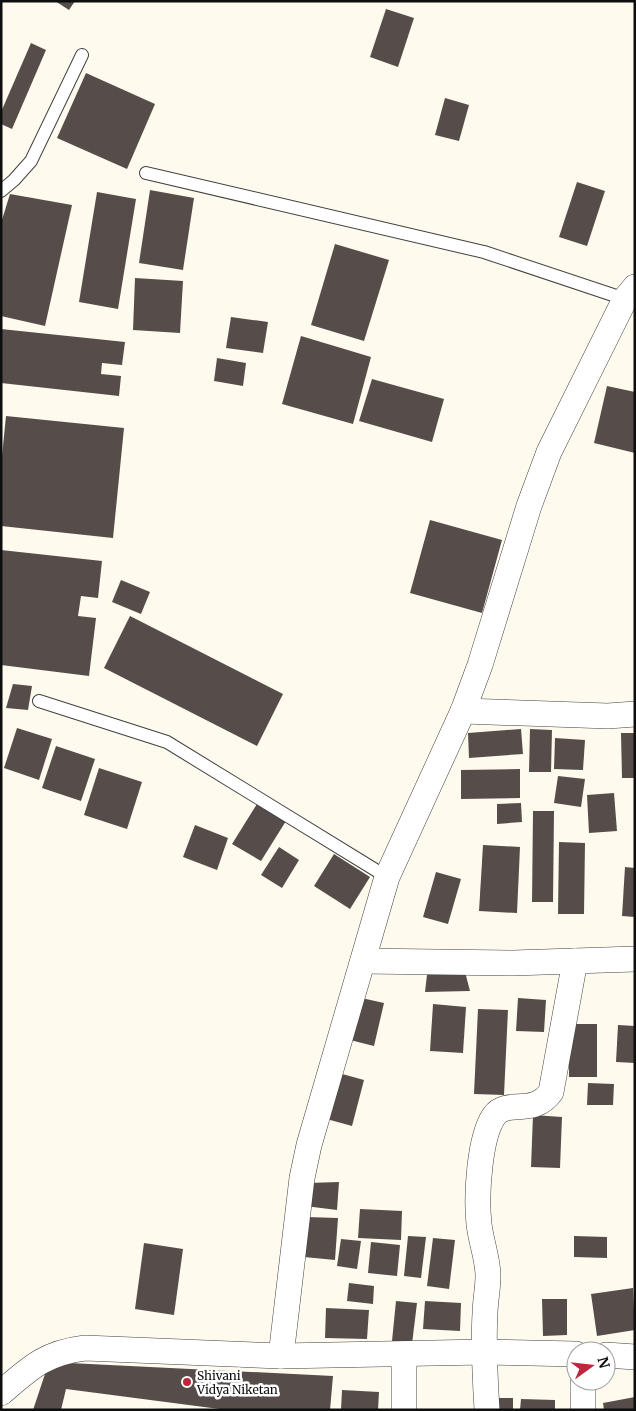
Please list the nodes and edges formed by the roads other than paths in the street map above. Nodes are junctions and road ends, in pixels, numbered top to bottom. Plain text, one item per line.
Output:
1 (82, 55) dead end
2 (146, 173) dead end
3 (1, 191) edge
4 (630, 293) edge
5 (39, 701) dead end
6 (463, 711) junction
7 (635, 714) edge
8 (388, 877) junction
9 (635, 959) edge
10 (363, 961) junction
11 (575, 961) junction
12 (484, 1352) junction
13 (404, 1354) junction
14 (566, 1354) edge
15 (281, 1356) junction
16 (616, 1356) edge
17 (635, 1357) edge
18 (583, 1391) edge
19 (1, 1393) edge
20 (404, 1410) edge
21 (487, 1410) edge
22 (583, 1410) edge

1 - 3 lane
2 - 4 lane
4 - 6 street
5 - 8 lane
6 - 7 street
6 - 8 street
8 - 10 street
9 - 11 street
10 - 11 street
10 - 15 street
11 - 12 street
12 - 13 street
12 - 14 street
12 - 21 street
13 - 15 street
13 - 20 street
15 - 19 street
16 - 17 street
18 - 22 street

